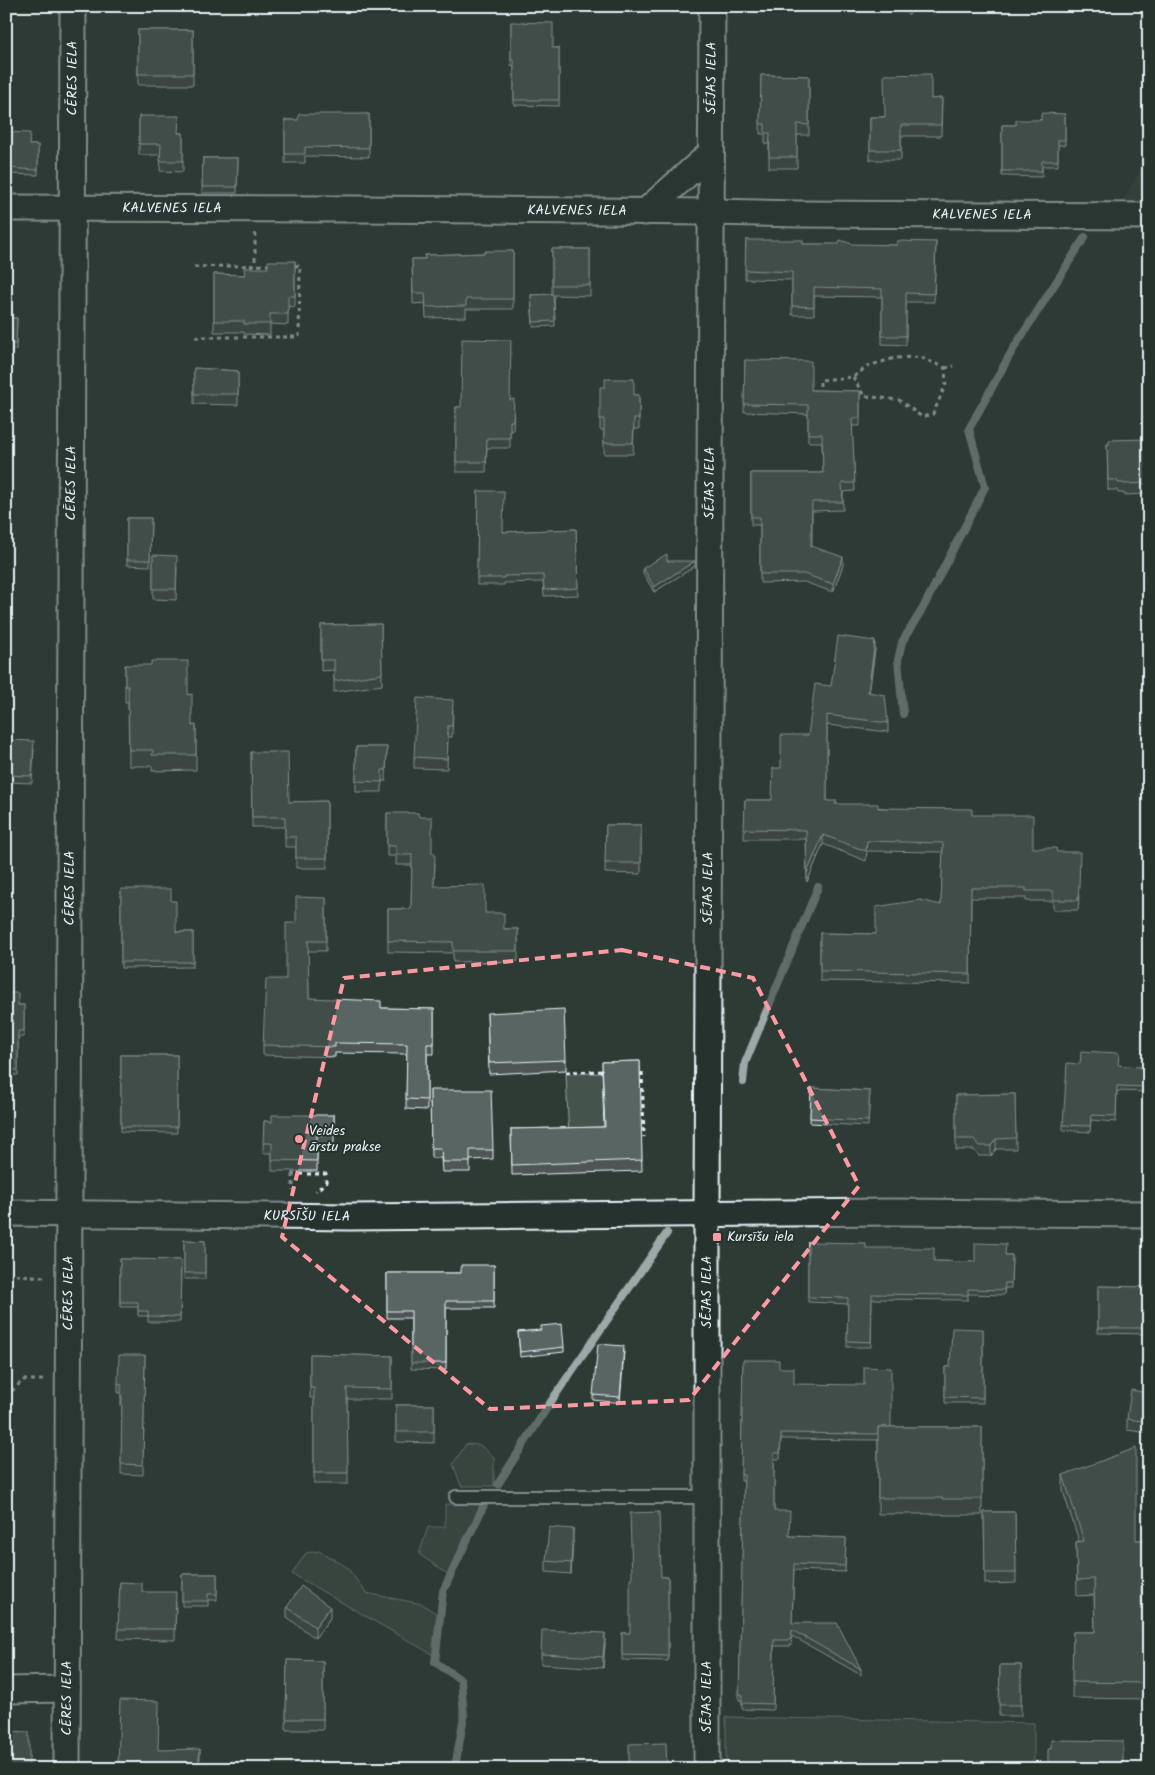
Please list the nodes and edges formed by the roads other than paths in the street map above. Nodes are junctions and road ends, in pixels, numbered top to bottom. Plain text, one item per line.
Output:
1 (73, 6) edge
2 (712, 6) edge
3 (711, 153) junction
4 (6, 208) edge
5 (73, 209) junction
6 (645, 212) junction
7 (712, 212) junction
8 (1149, 216) edge
9 (6, 1213) edge
10 (70, 1213) junction
11 (707, 1214) junction
12 (1149, 1214) edge
13 (456, 1497) dead end
14 (707, 1497) junction
15 (67, 1689) junction
16 (6, 1690) edge
17 (67, 1769) edge
18 (707, 1769) edge

1 - 5 street, CĒRES IELA
2 - 3 street, SĒJAS IELA
3 - 6 street
3 - 7 street, SĒJAS IELA
4 - 5 street, KALVENES IELA
5 - 6 street, KALVENES IELA
5 - 10 street, CĒRES IELA
6 - 7 street, KALVENES IELA
7 - 8 street, KALVENES IELA
7 - 11 street, SĒJAS IELA
9 - 10 street, KURSĪŠU IELA
10 - 11 street, KURSĪŠU IELA
10 - 15 street, CĒRES IELA
11 - 12 street, KURSĪŠU IELA
11 - 14 street, SĒJAS IELA
13 - 14 lane
14 - 18 street, SĒJAS IELA
15 - 16 street
15 - 17 street, CĒRES IELA

